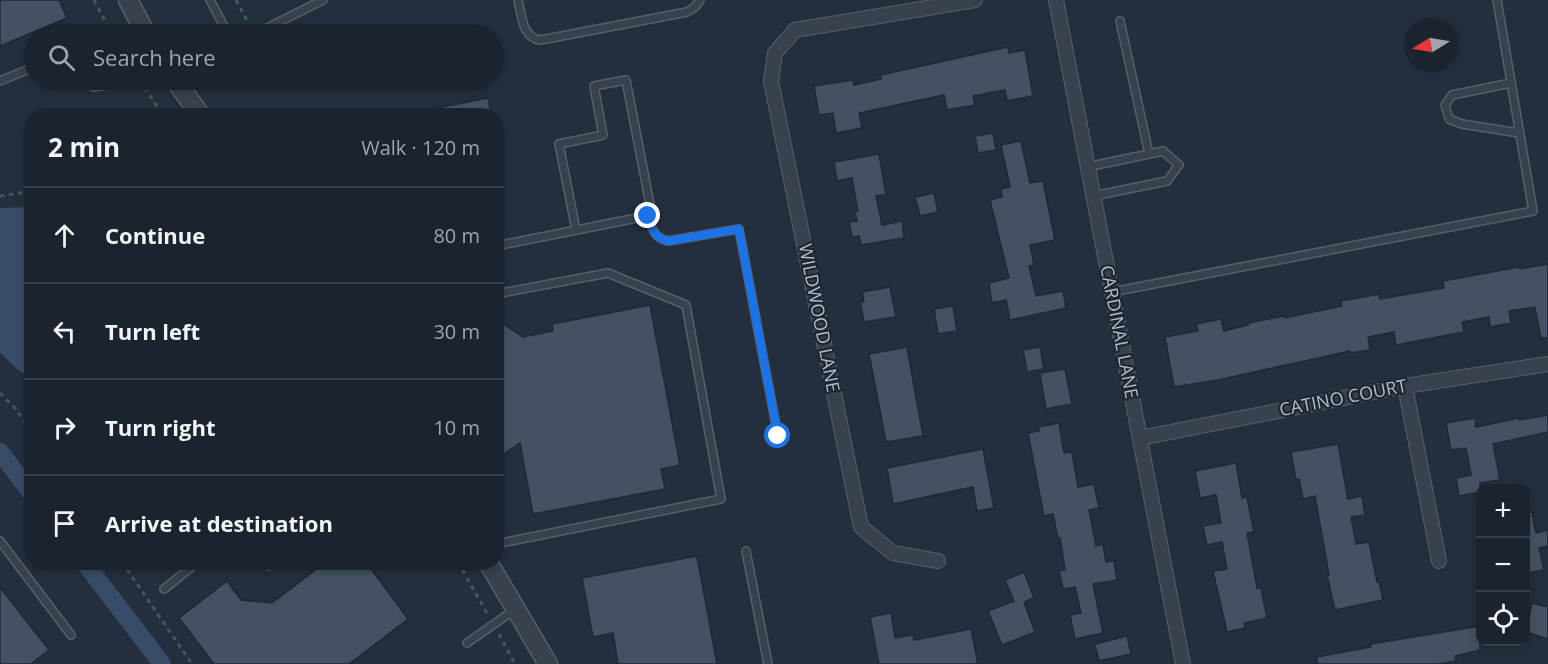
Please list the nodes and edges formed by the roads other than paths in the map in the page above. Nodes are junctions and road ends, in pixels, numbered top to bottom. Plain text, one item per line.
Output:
1 (128, 0) edge
2 (210, 0) edge
3 (323, 0) edge
4 (519, 0) edge
5 (700, 0) edge
6 (975, 0) edge
7 (1056, 0) edge
8 (1497, 0) edge
9 (1120, 21) dead end
10 (141, 24) edge
11 (223, 24) edge
12 (275, 24) edge
13 (24, 71) edge
14 (0, 81) edge
15 (1511, 83) junction
16 (182, 90) edge
17 (195, 108) edge
18 (1520, 133) junction
19 (1149, 154) junction
20 (1087, 166) junction
21 (1093, 196) junction
22 (648, 216) junction
23 (576, 230) junction
24 (504, 244) edge
25 (504, 292) edge
26 (1112, 292) junction
27 (1548, 364) edge
28 (1405, 386) junction
29 (778, 436) dead end
30 (1140, 438) junction
31 (0, 541) edge
32 (504, 542) edge
33 (746, 551) dead end
34 (938, 561) dead end
35 (1439, 561) dead end
36 (188, 570) edge
37 (493, 570) edge
38 (164, 589) dead end
39 (516, 609) junction
40 (71, 635) dead end
41 (467, 643) dead end
42 (548, 664) edge
43 (768, 664) edge
44 (1183, 664) edge

1 - 10 street
2 - 11 lane
3 - 12 lane
4 - 5 lane
6 - 34 street, WILDWOOD LANE
7 - 20 street, CARDINAL LANE
8 - 15 lane
9 - 19 lane
13 - 14 lane
15 - 18 lane
15 - 18 lane
16 - 17 street
18 - 26 lane
19 - 20 lane
19 - 21 lane
20 - 21 street, CARDINAL LANE
21 - 26 street, CARDINAL LANE
22 - 23 lane
22 - 23 lane
22 - 29 lane
23 - 24 lane
25 - 32 lane
26 - 30 street, CARDINAL LANE
27 - 28 street, CATINO COURT
28 - 30 street, CATINO COURT
28 - 35 street
30 - 44 street, CARDINAL LANE
31 - 40 lane
33 - 43 lane
36 - 38 lane
37 - 39 street
39 - 41 lane
39 - 42 street

